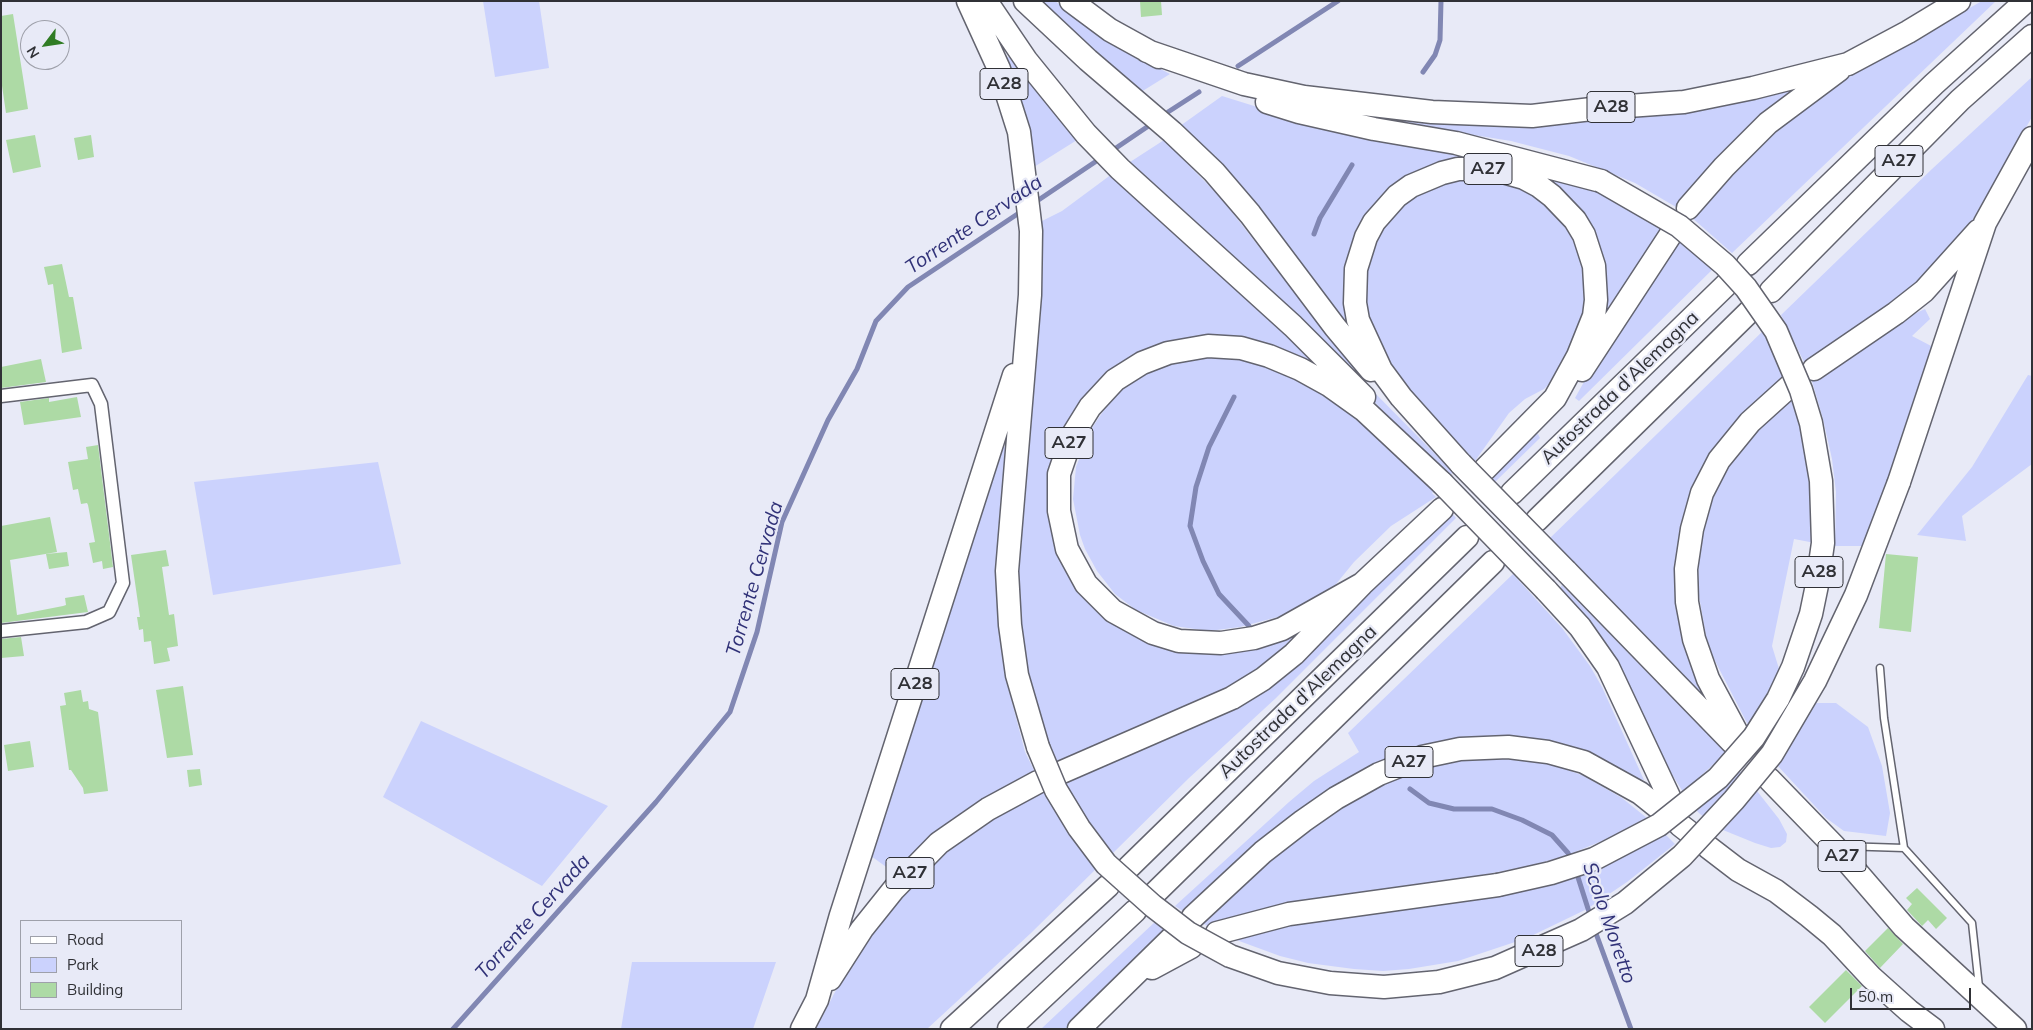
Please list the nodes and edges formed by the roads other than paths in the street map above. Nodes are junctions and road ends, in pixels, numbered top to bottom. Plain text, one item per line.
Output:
1 (968, 1) edge
2 (986, 1) edge
3 (1025, 1) edge
4 (1071, 1) edge
5 (1959, 1) edge
6 (2026, 1) edge
7 (2032, 36) edge
8 (1848, 64) junction
9 (1240, 88) junction
10 (2032, 138) edge
11 (1688, 208) dead end
12 (1985, 223) junction
13 (1673, 231) dead end
14 (1748, 264) dead end
15 (1728, 283) dead end
16 (1771, 291) dead end
17 (1751, 310) dead end
18 (1027, 339) junction
19 (1814, 369) dead end
20 (1791, 385) dead end
21 (1, 396) edge
22 (1555, 398) junction
23 (1455, 457) junction
24 (1486, 468) dead end
25 (1442, 484) junction
26 (1512, 493) dead end
27 (1442, 509) dead end
28 (1536, 520) dead end
29 (1467, 537) dead end
30 (1493, 562) dead end
31 (1362, 584) junction
32 (1, 631) edge
33 (1880, 668) dead end
34 (1062, 772) dead end
35 (1769, 779) dead end
36 (1038, 782) dead end
37 (1834, 846) junction
38 (1708, 847) dead end
39 (1904, 848) junction
40 (1128, 868) dead end
41 (1108, 886) dead end
42 (1156, 892) dead end
43 (1135, 912) dead end
44 (1193, 917) dead end
45 (1217, 933) dead end
46 (1182, 942) dead end
47 (1981, 998) junction
48 (817, 1000) junction
49 (802, 1029) edge
50 (952, 1029) edge
51 (1009, 1029) edge
52 (1079, 1029) edge
53 (1933, 1029) edge
54 (2015, 1029) edge

1 - 18 highway, A28
2 - 25 highway, A28
3 - 23 highway
4 - 9 highway, A28
5 - 8 highway, A28
6 - 14 highway, A27
7 - 16 highway, A27
8 - 9 highway, A28
8 - 11 highway
9 - 45 highway, A28, bridge
10 - 12 highway
12 - 18 highway, A28, bridge
12 - 19 highway
13 - 22 highway, A27
15 - 26 highway, Autostrada d'Alemagna
17 - 28 highway, Autostrada d'Alemagna
18 - 48 highway, A28
20 - 23 highway, bridge
21 - 32 street
22 - 23 highway, A27
22 - 24 highway, A27
25 - 31 highway, A27
25 - 44 highway, A27, bridge
27 - 31 highway, A27
29 - 40 highway, Autostrada d'Alemagna
30 - 42 highway, Autostrada d'Alemagna
31 - 34 highway, A27
33 - 39 lane
35 - 37 highway, A27
36 - 48 highway, A27
37 - 39 lane
37 - 47 highway, A27
38 - 53 highway
39 - 47 lane
41 - 50 highway
43 - 51 highway
46 - 52 highway
47 - 54 highway, A27
48 - 49 highway, A28

